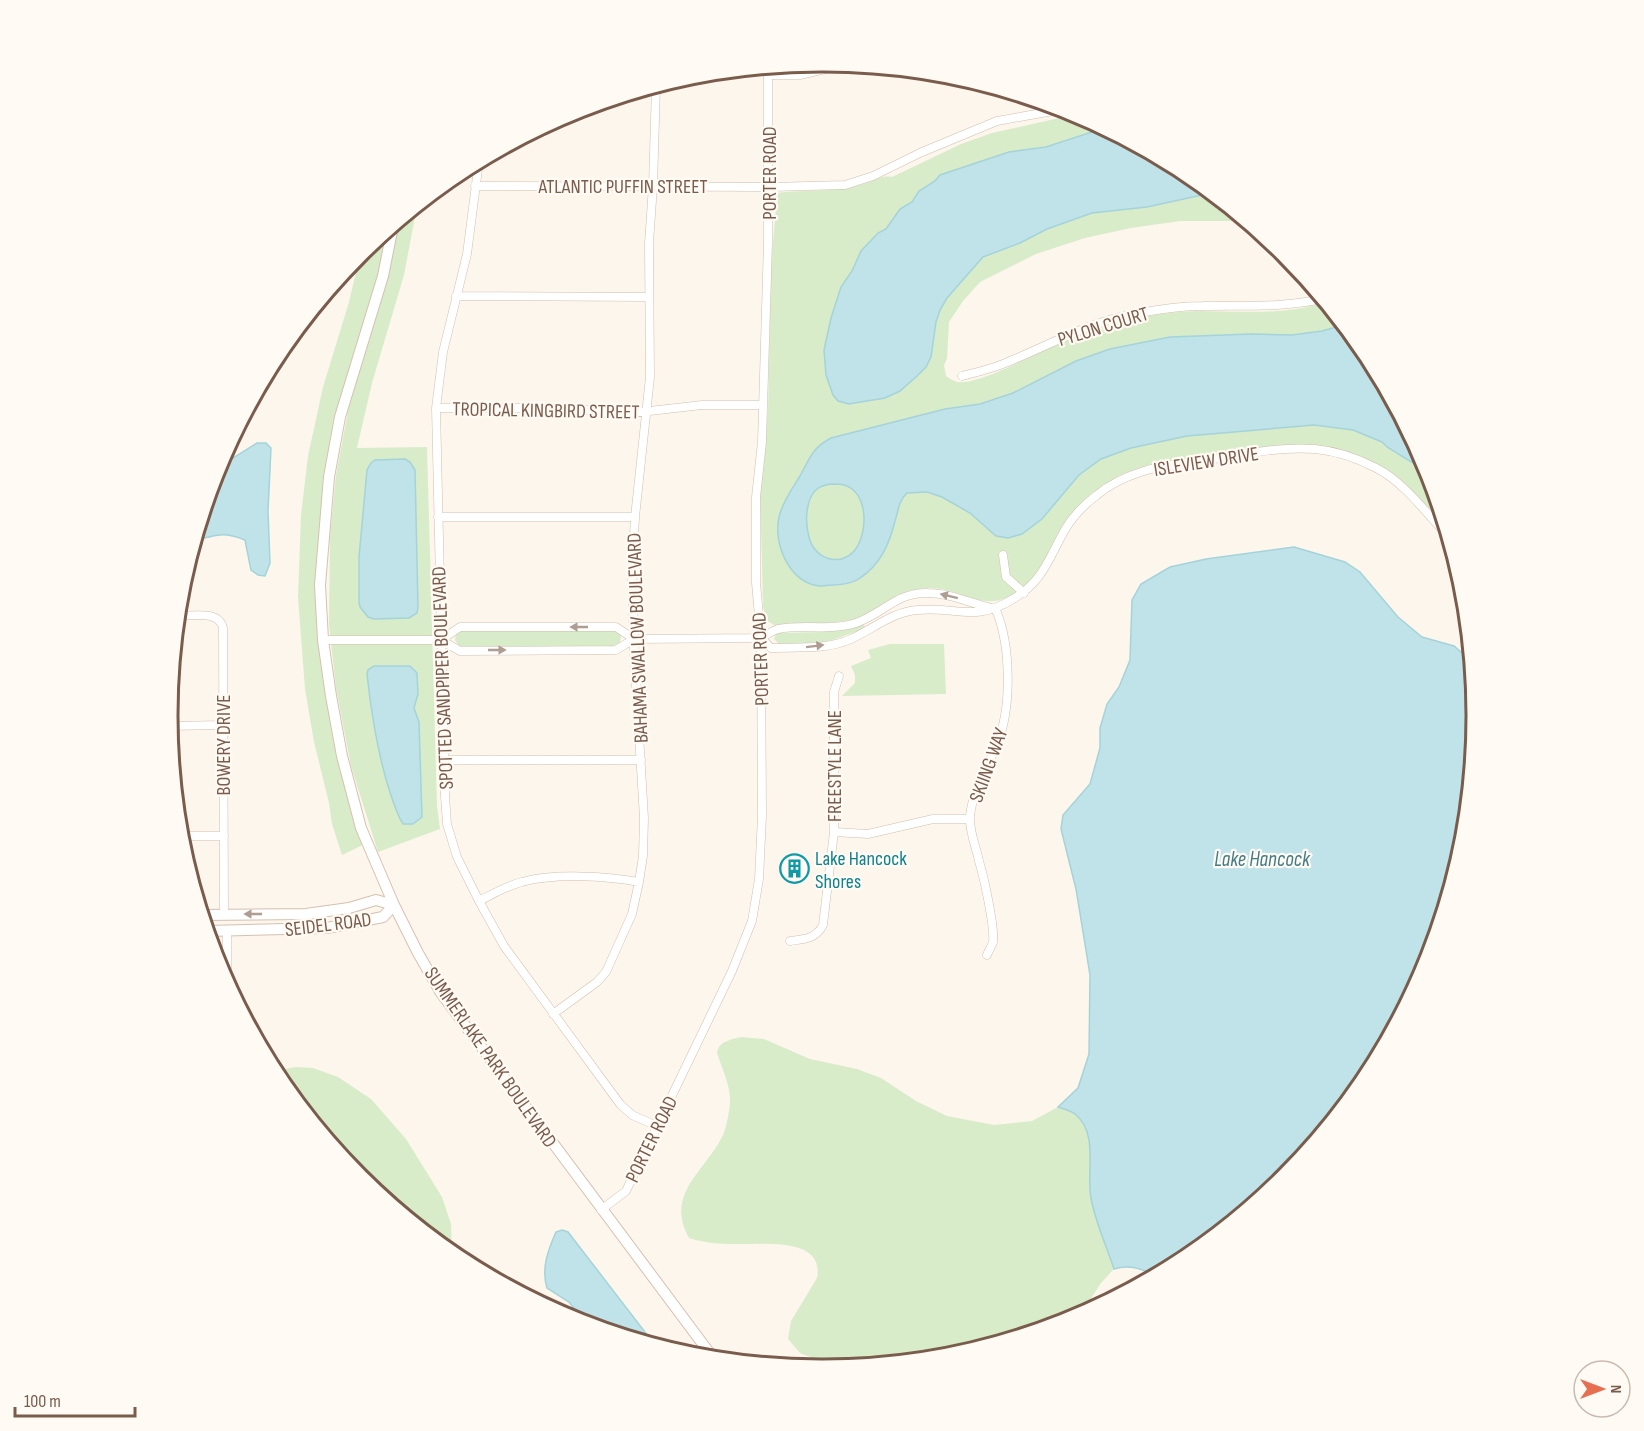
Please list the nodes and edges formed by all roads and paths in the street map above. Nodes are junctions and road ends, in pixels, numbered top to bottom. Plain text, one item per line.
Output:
1 (812, 72) edge
2 (783, 73) edge
3 (768, 74) edge
4 (656, 94) edge
5 (1045, 112) edge
6 (478, 172) edge
7 (476, 186) junction
8 (653, 186) junction
9 (770, 187) junction
10 (390, 239) edge
11 (456, 296) junction
12 (649, 297) junction
13 (1314, 301) edge
14 (962, 376) dead end
15 (763, 405) junction
16 (436, 408) junction
17 (646, 412) junction
18 (438, 517) junction
19 (634, 517) junction
20 (1436, 523) edge
21 (1004, 555) dead end
22 (1024, 592) junction
23 (996, 610) junction
24 (187, 616) edge
25 (868, 618) junction
26 (873, 627) junction
27 (761, 638) junction
28 (634, 639) junction
29 (323, 640) junction
30 (441, 640) junction
31 (839, 676) dead end
32 (223, 725) junction
33 (178, 726) edge
34 (444, 760) junction
35 (641, 760) junction
36 (970, 819) junction
37 (834, 832) junction
38 (190, 836) edge
39 (224, 836) junction
40 (639, 882) junction
41 (478, 901) junction
42 (394, 905) junction
43 (211, 915) edge
44 (224, 915) junction
45 (216, 931) edge
46 (227, 931) junction
47 (790, 940) dead end
48 (987, 954) dead end
49 (228, 963) edge
50 (553, 1014) junction
51 (657, 1126) junction
52 (601, 1210) junction
53 (706, 1348) edge

1 - 2 street
3 - 9 street, PORTER ROAD
4 - 8 street, BAHAMA SWALLOW BOULEVARD
5 - 9 street, ATLANTIC PUFFIN STREET
6 - 7 street, SPOTTED SANDPIPER BOULEVARD
7 - 8 street, ATLANTIC PUFFIN STREET
7 - 11 street, SPOTTED SANDPIPER BOULEVARD
8 - 9 street, ATLANTIC PUFFIN STREET
8 - 12 street, BAHAMA SWALLOW BOULEVARD
9 - 15 street, PORTER ROAD
10 - 29 main road, SUMMERLAKE PARK BOULEVARD
11 - 12 street
11 - 16 street, SPOTTED SANDPIPER BOULEVARD
12 - 17 street, BAHAMA SWALLOW BOULEVARD
13 - 14 street, PYLON COURT
15 - 17 street, TROPICAL KINGBIRD STREET
15 - 27 street, PORTER ROAD
16 - 17 street, TROPICAL KINGBIRD STREET
16 - 18 street, SPOTTED SANDPIPER BOULEVARD
17 - 19 street, BAHAMA SWALLOW BOULEVARD
18 - 19 street
18 - 30 street, SPOTTED SANDPIPER BOULEVARD
19 - 28 street, BAHAMA SWALLOW BOULEVARD
20 - 22 street, ISLEVIEW DRIVE
21 - 22 street
22 - 23 street, ISLEVIEW DRIVE
23 -> 25 street
23 - 26 street, ISLEVIEW DRIVE
23 - 36 street, SKIING WAY
24 - 32 street, BOWERY DRIVE
25 - 26 street
25 - 27 street
27 -> 26 street, ISLEVIEW DRIVE
27 - 28 street
27 - 51 street, PORTER ROAD
30 -> 28 street
28 -> 30 street
28 - 35 street, BAHAMA SWALLOW BOULEVARD
29 - 30 street
29 - 42 main road, SUMMERLAKE PARK BOULEVARD
30 - 34 street, SPOTTED SANDPIPER BOULEVARD
31 - 37 street, FREESTYLE LANE
32 - 33 street
32 - 39 street, BOWERY DRIVE
34 - 35 street
34 - 41 street, SPOTTED SANDPIPER BOULEVARD
35 - 40 street, BAHAMA SWALLOW BOULEVARD
36 - 37 street
36 - 48 street, SKIING WAY
37 - 47 street, FREESTYLE LANE
38 - 39 street
39 - 44 street, BOWERY DRIVE
40 - 41 street
40 - 50 street, BAHAMA SWALLOW BOULEVARD
41 - 50 street, SPOTTED SANDPIPER BOULEVARD
42 -> 44 main road, SEIDEL ROAD
42 - 46 main road, SEIDEL ROAD
42 - 52 main road, SUMMERLAKE PARK BOULEVARD
43 - 44 main road, SEIDEL ROAD
45 - 46 main road, SEIDEL ROAD
46 - 49 street
50 - 51 street, SPOTTED SANDPIPER BOULEVARD
51 - 52 street, PORTER ROAD
52 - 53 main road, SUMMERLAKE PARK BOULEVARD

